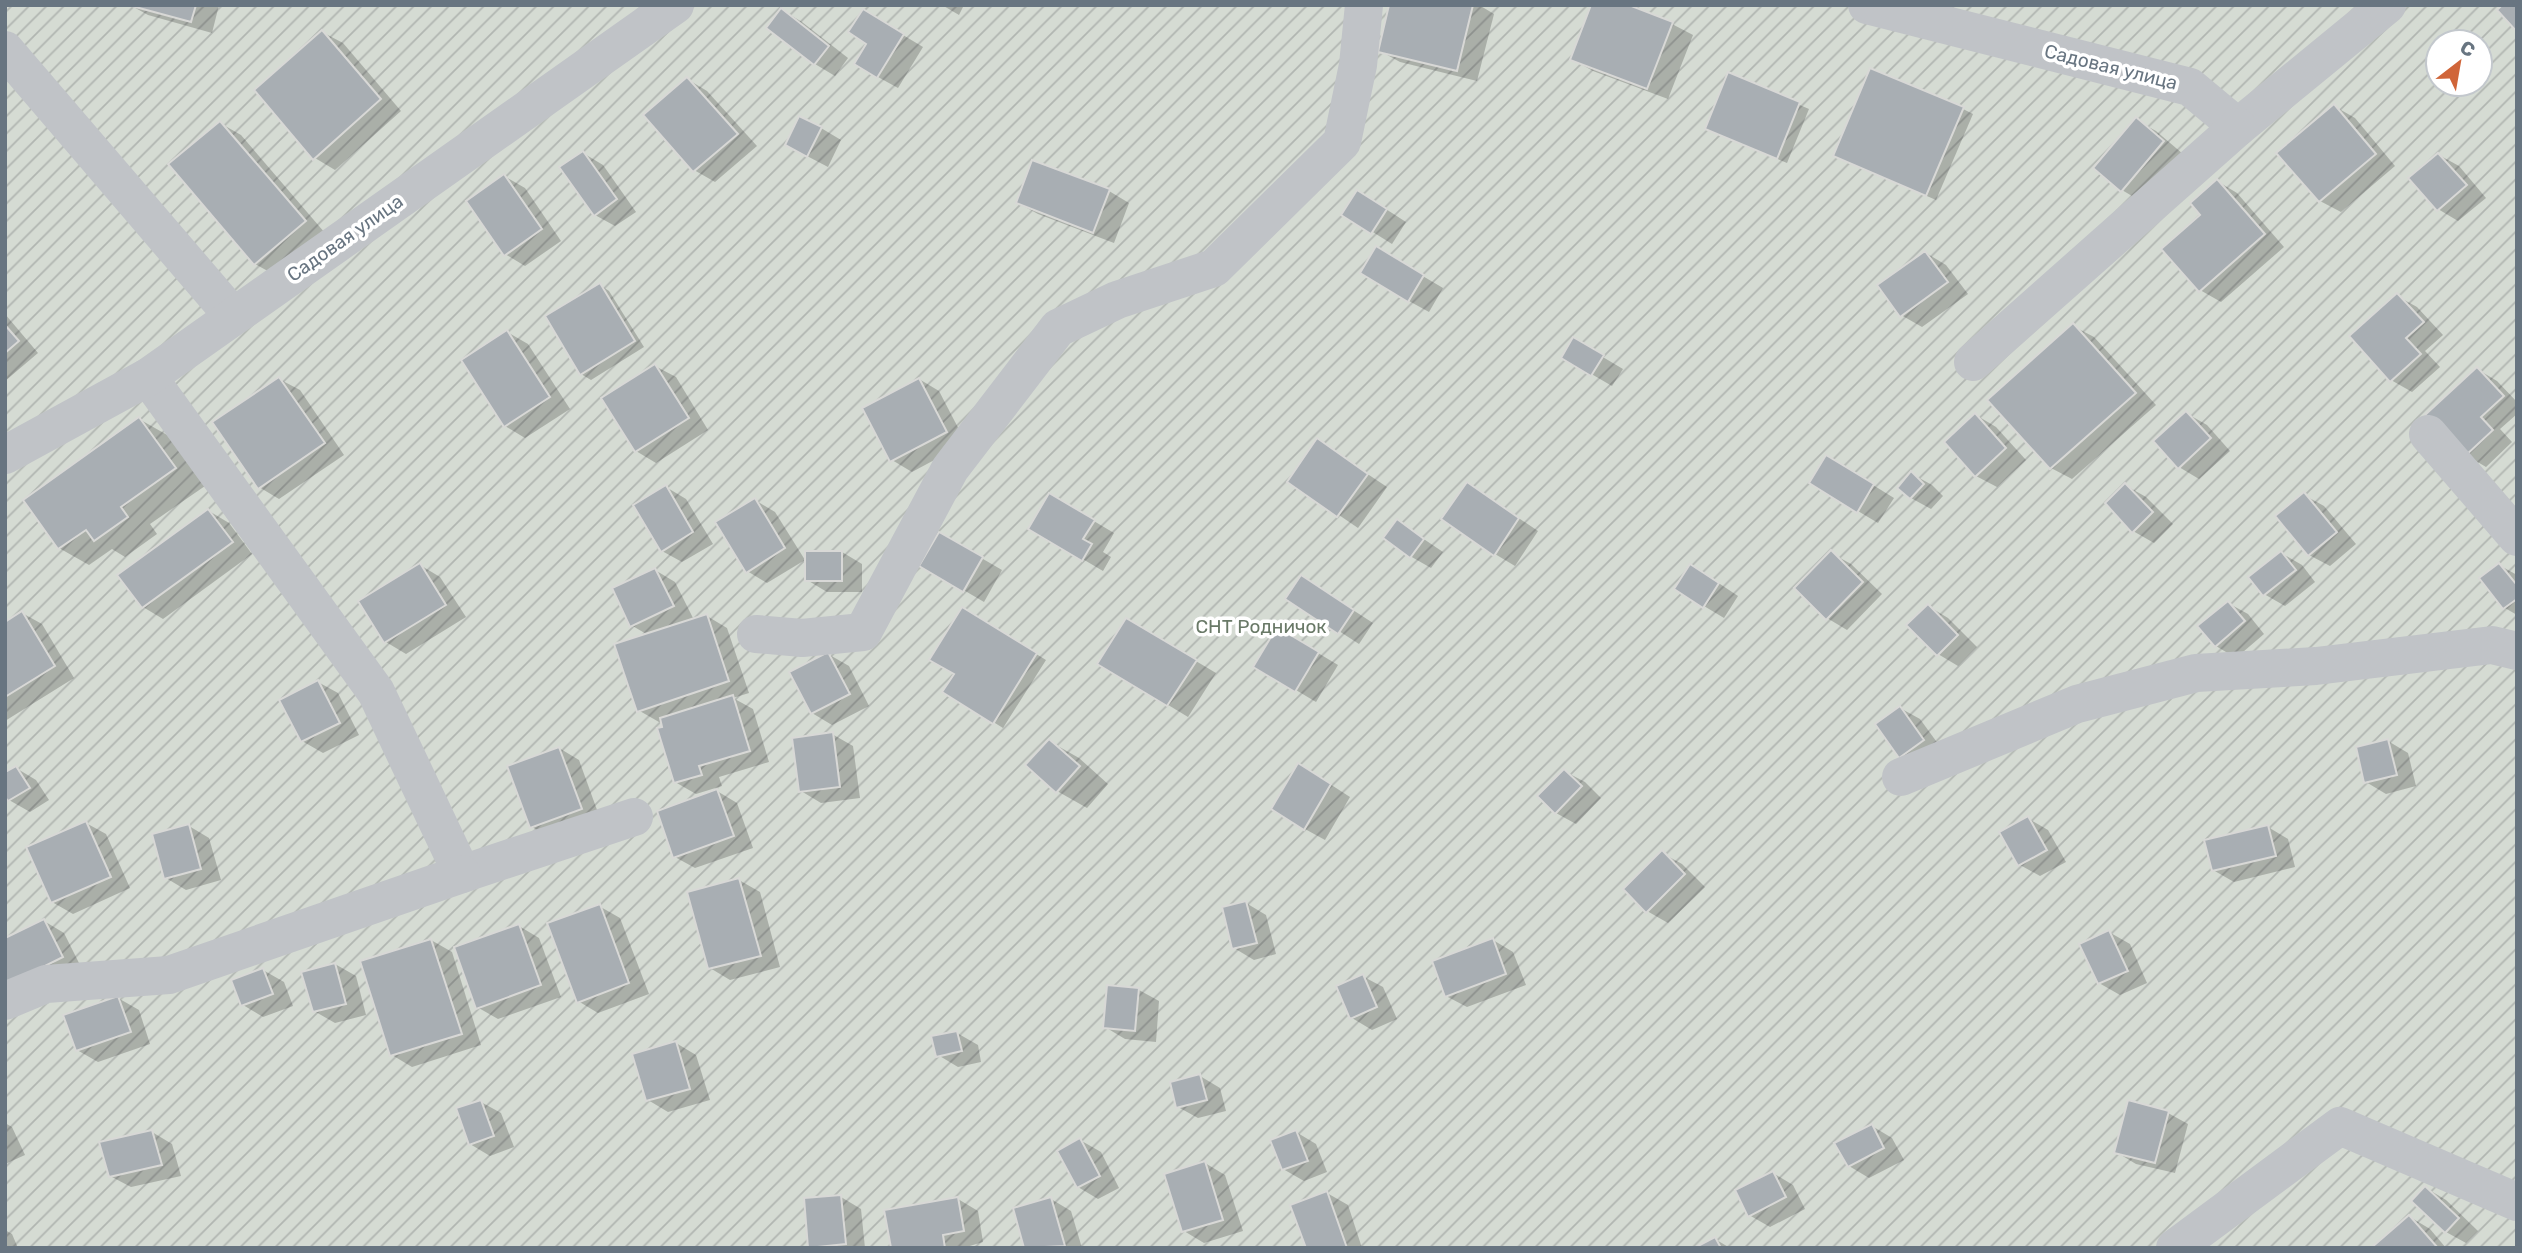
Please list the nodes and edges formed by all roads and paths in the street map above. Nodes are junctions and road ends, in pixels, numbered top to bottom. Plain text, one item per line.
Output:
1 (675, 5) edge
2 (1364, 5) edge
3 (1867, 5) edge
4 (2387, 5) edge
5 (5, 50) edge
6 (2238, 127) junction
7 (233, 316) junction
8 (1973, 362) dead end
9 (148, 377) junction
10 (2428, 434) dead end
11 (5, 455) edge
12 (2517, 537) edge
13 (755, 634) dead end
14 (2517, 651) edge
15 (1901, 777) dead end
16 (634, 817) dead end
17 (462, 874) junction
18 (5, 1001) edge
19 (2517, 1202) edge
20 (2175, 1248) edge

1 - 7 street, Садовая улица
2 - 13 street
3 - 6 street, Садовая улица
4 - 6 street
5 - 7 street
6 - 8 street
7 - 9 street, Садовая улица
9 - 11 street, Садовая улица
9 - 17 street
10 - 12 street
14 - 15 street
16 - 17 street
17 - 18 street
19 - 20 street

